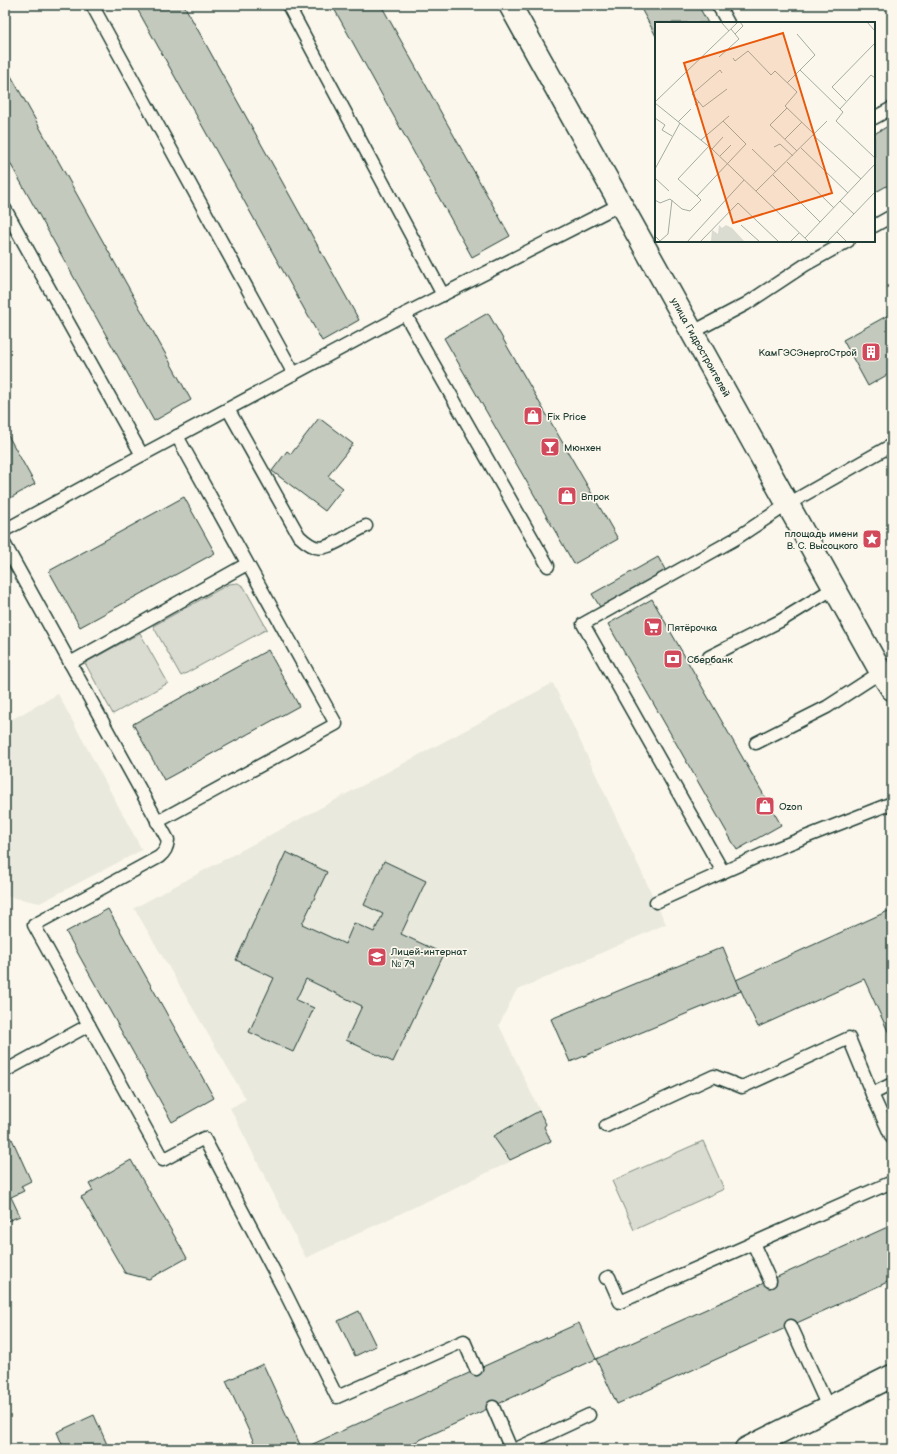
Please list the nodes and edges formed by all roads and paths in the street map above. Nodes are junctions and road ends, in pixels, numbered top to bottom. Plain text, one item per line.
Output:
1 (92, 5) edge
2 (288, 5) edge
3 (510, 5) edge
4 (718, 5) edge
5 (727, 22) edge
6 (892, 108) edge
7 (875, 117) edge
8 (621, 204) junction
9 (5, 209) edge
10 (892, 216) edge
11 (875, 225) edge
12 (846, 242) edge
13 (443, 295) junction
14 (405, 314) junction
15 (693, 332) junction
16 (294, 374) junction
17 (228, 409) junction
18 (177, 436) junction
19 (892, 445) edge
20 (142, 455) junction
21 (788, 504) junction
22 (366, 526) dead end
23 (6, 528) edge
24 (5, 545) edge
25 (247, 564) junction
26 (548, 566) dead end
27 (834, 588) junction
28 (709, 657) dead end
29 (70, 663) junction
30 (887, 680) edge
31 (756, 744) dead end
32 (892, 803) edge
33 (157, 822) junction
34 (723, 872) junction
35 (656, 902) dead end
36 (89, 1025) junction
37 (5, 1071) edge
38 (892, 1084) edge
39 (872, 1094) junction
40 (606, 1126) dead end
41 (892, 1138) edge
42 (892, 1182) edge
43 (753, 1243) junction
44 (606, 1278) dead end
45 (770, 1281) dead end
46 (790, 1326) dead end
47 (476, 1369) dead end
48 (892, 1376) edge
49 (493, 1407) dead end
50 (828, 1408) junction
51 (589, 1415) dead end
52 (511, 1449) edge
53 (516, 1449) edge
54 (746, 1449) edge

1 - 16 lane
2 - 13 lane
3 - 8 main road, улица Гидростроителей
4 - 5 lane
6 - 7 lane
8 - 13 lane
8 - 15 main road, улица Гидростроителей
9 - 20 lane
10 - 11 lane
12 - 15 lane
13 - 14 lane
14 - 16 lane
14 - 26 lane
15 - 21 main road, улица Гидростроителей
16 - 17 lane
17 - 18 lane
17 - 22 lane
18 - 20 lane
18 - 25 lane
19 - 21 lane
20 - 23 lane
21 - 27 main road, улица Гидростроителей
21 - 34 lane
24 - 29 lane
25 - 29 lane
25 - 33 lane
27 - 28 lane
27 - 30 main road, улица Гидростроителей
29 - 33 lane
30 - 31 lane
32 - 34 lane
33 - 36 lane
34 - 35 lane
36 - 37 lane
36 - 47 lane
38 - 39 lane
39 - 40 lane
39 - 41 lane
42 - 43 lane
43 - 44 lane
43 - 45 lane
46 - 50 lane
48 - 50 main road
49 - 52 lane
50 - 54 main road
51 - 53 lane

